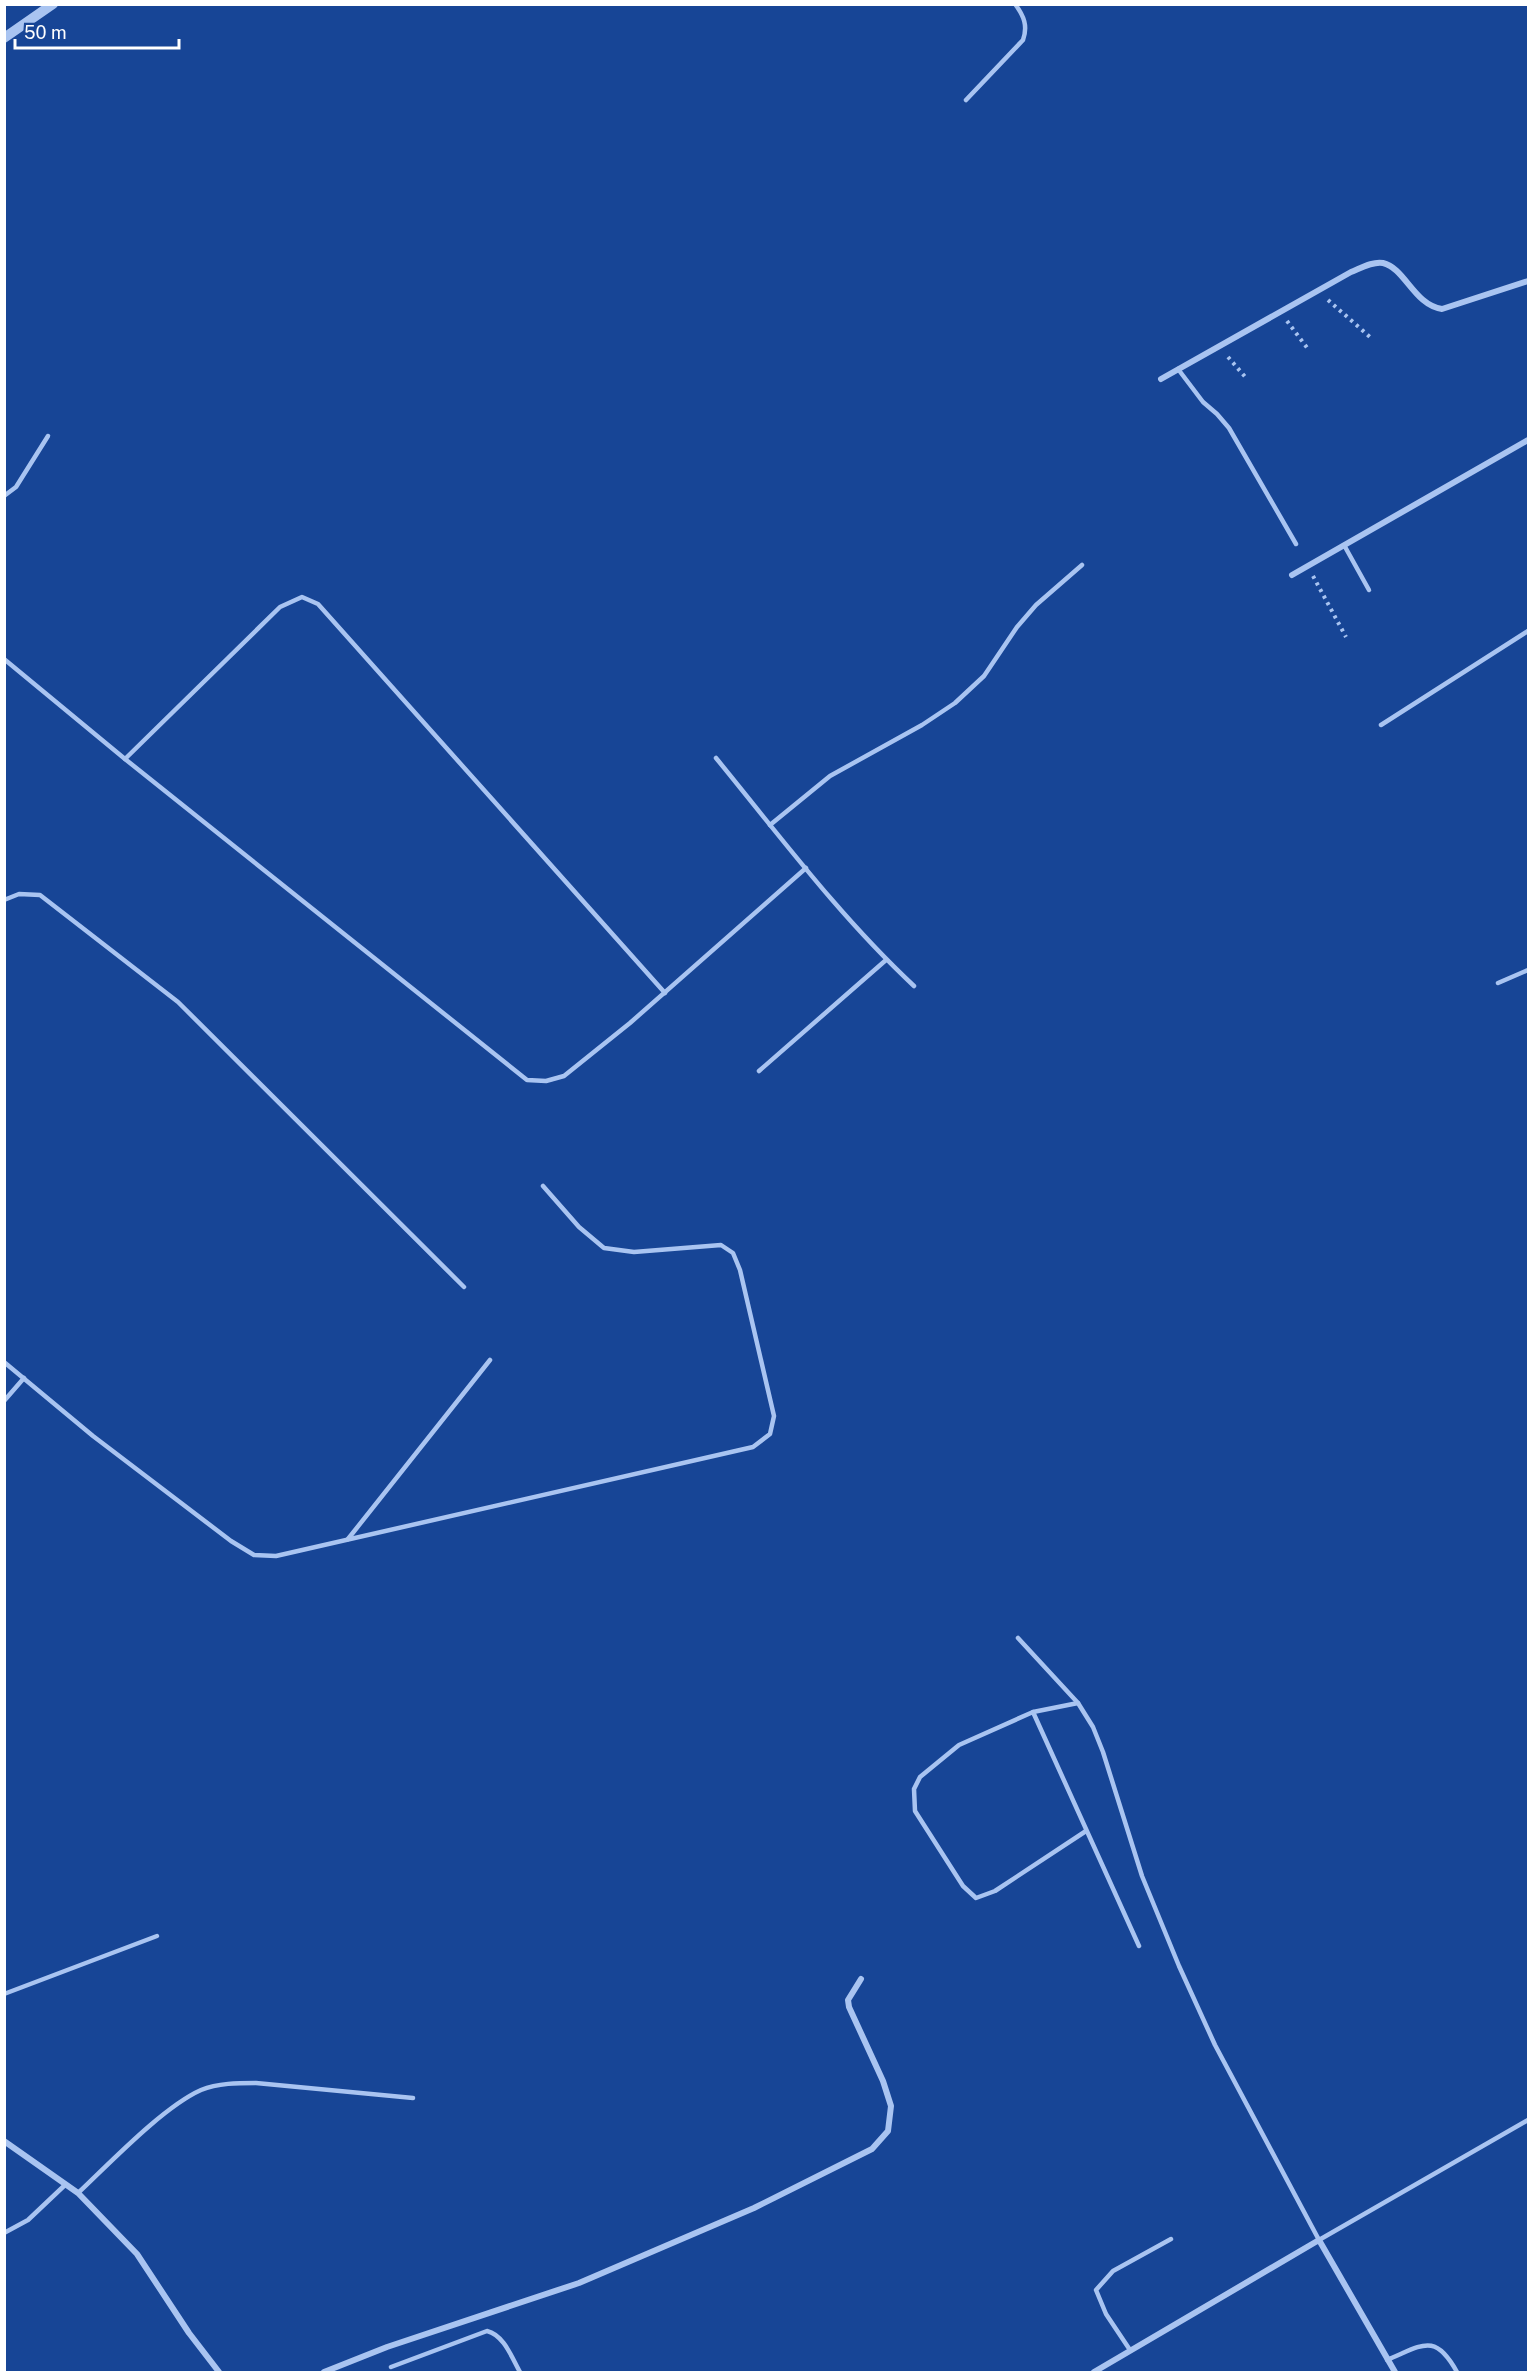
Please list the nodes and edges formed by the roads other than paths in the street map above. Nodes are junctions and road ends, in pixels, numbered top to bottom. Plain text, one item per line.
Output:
1 (53, 4) edge
2 (1015, 4) edge
3 (4, 38) edge
4 (966, 100) dead end
5 (1528, 281) edge
6 (1178, 369) junction
7 (1161, 379) dead end
8 (48, 436) dead end
9 (1528, 440) edge
10 (4, 496) edge
11 (1296, 544) dead end
12 (1344, 545) junction
13 (1082, 566) dead end
14 (1292, 575) dead end
15 (1369, 590) dead end
16 (1528, 631) edge
17 (4, 659) edge
18 (1381, 725) dead end
19 (716, 758) dead end
20 (125, 759) junction
21 (770, 825) junction
22 (806, 868) junction
23 (4, 900) edge
24 (886, 960) junction
25 (1528, 970) edge
26 (1498, 983) dead end
27 (914, 986) dead end
28 (665, 993) junction
29 (759, 1071) dead end
30 (543, 1186) dead end
31 (464, 1287) dead end
32 (490, 1360) dead end
33 (4, 1362) edge
34 (24, 1378) junction
35 (4, 1401) edge
36 (348, 1540) junction
37 (1018, 1638) dead end
38 (1078, 1703) junction
39 (1033, 1712) junction
40 (1086, 1831) junction
41 (157, 1936) dead end
42 (1139, 1947) dead end
43 (861, 1979) dead end
44 (4, 1994) edge
45 (413, 2098) dead end
46 (1528, 2120) edge
47 (4, 2140) edge
48 (65, 2185) junction
49 (78, 2193) junction
50 (4, 2233) edge
51 (1171, 2239) dead end
52 (1319, 2240) junction
53 (1130, 2350) junction
54 (1387, 2360) junction
55 (391, 2367) dead end
56 (1104, 2370) edge
57 (219, 2373) edge
58 (324, 2373) edge
59 (520, 2373) edge
60 (1094, 2373) edge
61 (1395, 2373) edge
62 (1457, 2373) edge

1 - 3 street
2 - 4 lane
5 - 6 street
6 - 7 street
6 - 11 lane
8 - 10 lane
9 - 12 street
12 - 14 street
12 - 15 lane
13 - 21 lane
16 - 18 lane
17 - 20 lane
19 - 21 lane
20 - 28 lane
20 - 28 lane
21 - 22 lane
22 - 24 lane
22 - 28 lane
23 - 31 lane
24 - 27 lane
24 - 29 lane
25 - 26 lane
30 - 36 lane
32 - 36 lane
33 - 34 lane
34 - 35 lane
34 - 36 lane
37 - 38 lane
38 - 39 lane
38 - 52 lane
39 - 40 lane
39 - 40 lane
40 - 42 lane
41 - 44 lane
43 - 58 street
45 - 49 lane
46 - 52 lane
47 - 48 street
48 - 49 street
48 - 50 lane
49 - 57 street
51 - 53 lane
52 - 53 street
52 - 54 street
53 - 56 street
54 - 61 street
54 - 62 lane
55 - 59 lane
56 - 60 street

